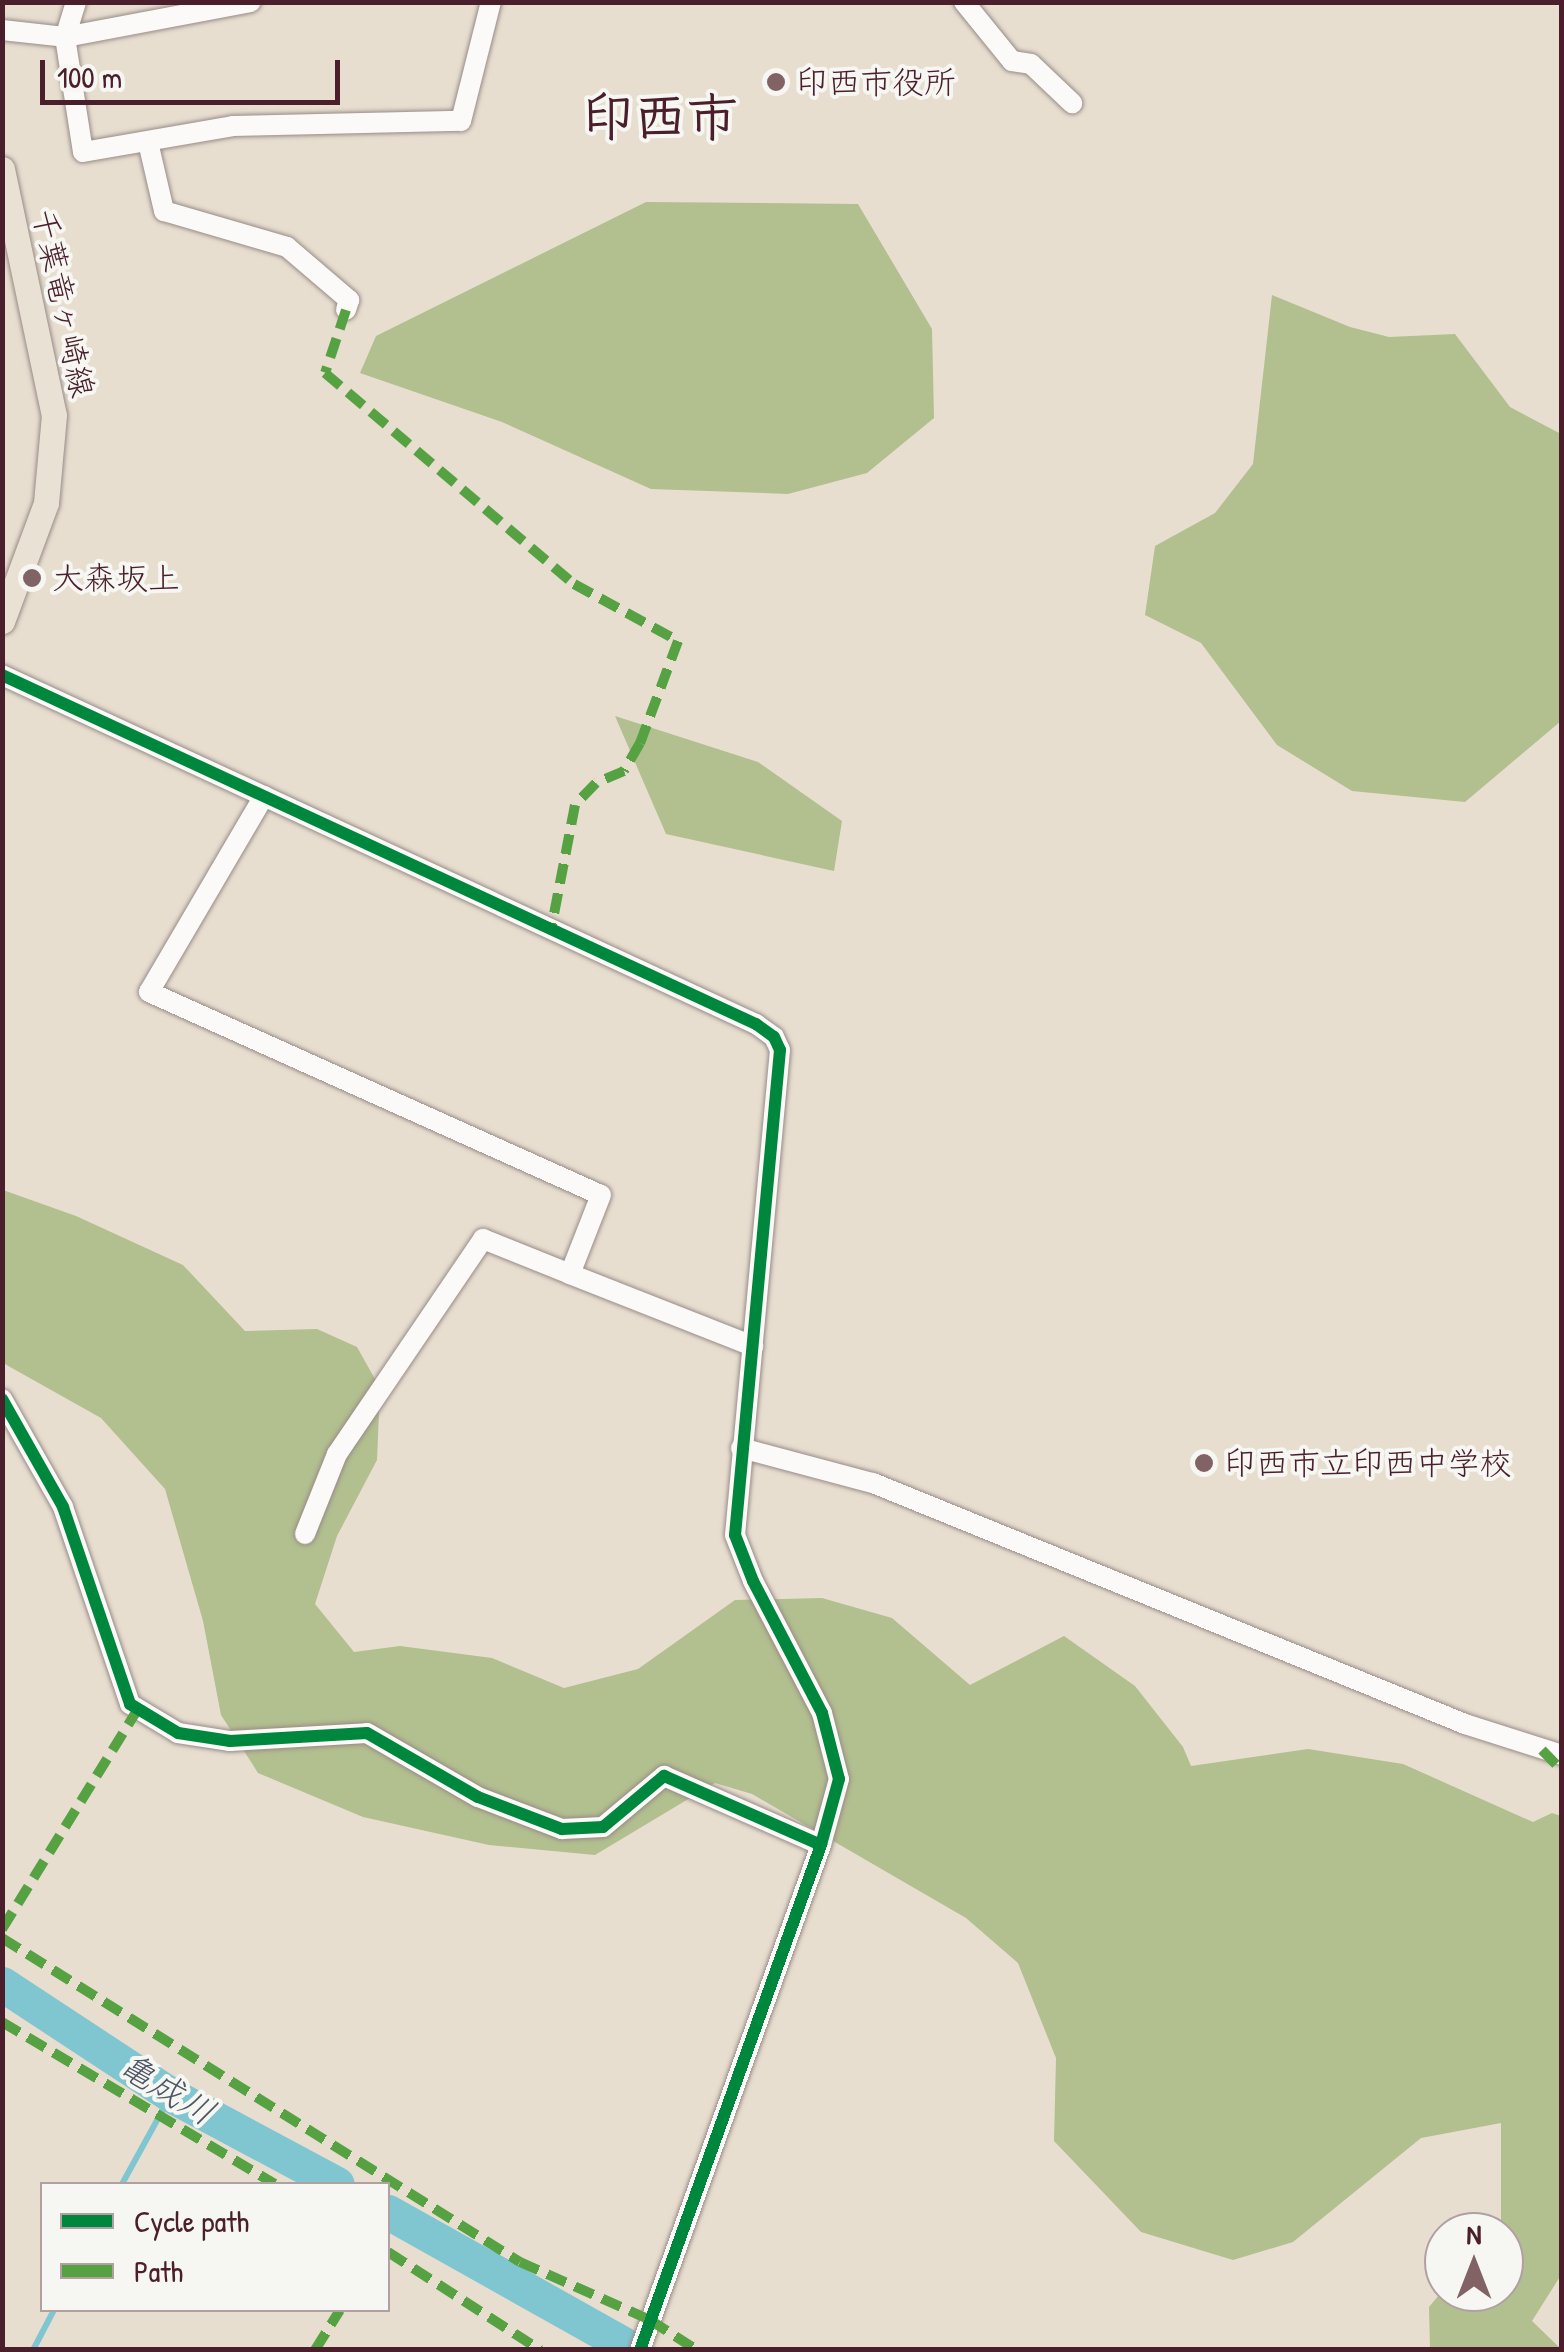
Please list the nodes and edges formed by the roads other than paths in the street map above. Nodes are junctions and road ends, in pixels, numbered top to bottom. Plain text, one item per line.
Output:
1 (76, 2) edge
2 (250, 2) edge
3 (491, 2) edge
4 (964, 2) edge
5 (178, 10) edge
6 (2, 30) edge
7 (65, 38) junction
8 (1072, 104) dead end
9 (148, 142) junction
10 (2, 170) edge
11 (346, 310) dead end
12 (2, 621) edge
13 (2, 675) edge
14 (264, 796) junction
15 (570, 1274) junction
16 (753, 1346) junction
17 (2, 1399) edge
18 (741, 1448) junction
19 (304, 1534) dead end
20 (1562, 1755) edge
21 (821, 1844) junction
22 (640, 2350) edge

1 - 7 street
2 - 5 street
3 - 9 street
4 - 8 street
5 - 7 street
6 - 7 street
7 - 9 street
9 - 11 street
10 - 12 main road, 千葉竜ヶ崎線
13 - 14 street
14 - 15 street
14 - 16 street
15 - 16 street
15 - 19 street
16 - 18 street
17 - 21 street
18 - 20 street
18 - 21 street
21 - 22 street

